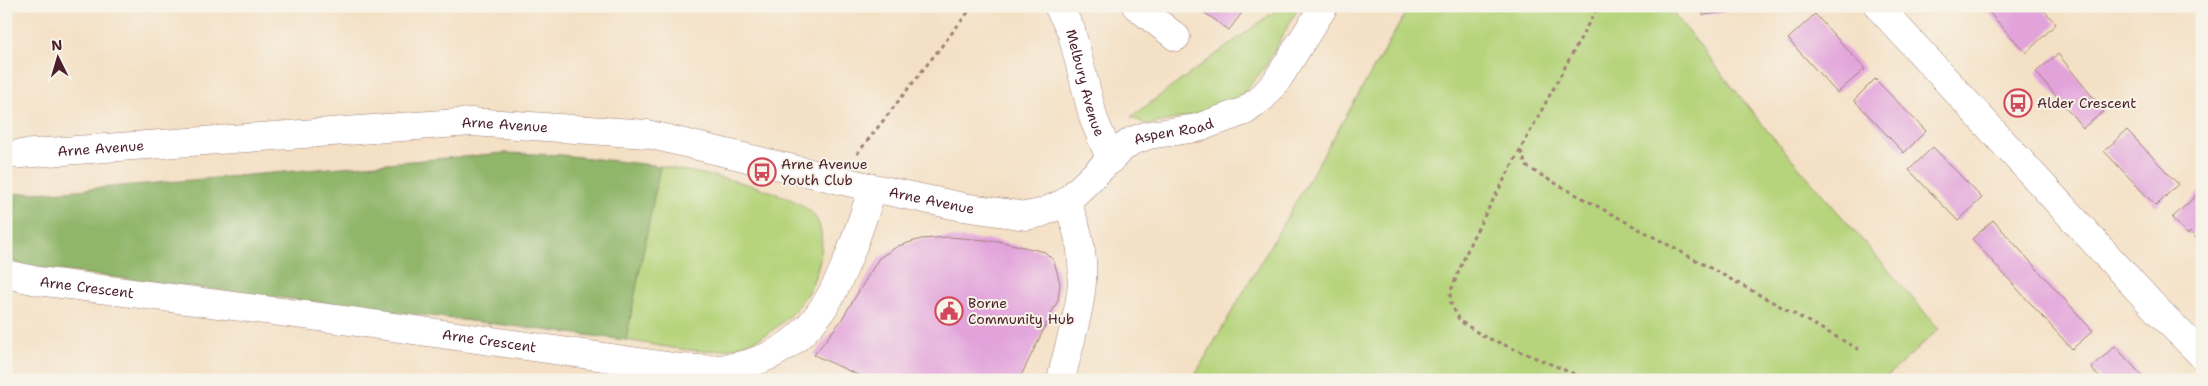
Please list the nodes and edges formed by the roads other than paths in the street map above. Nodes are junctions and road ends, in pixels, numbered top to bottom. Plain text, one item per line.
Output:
1 (1058, 6) edge
2 (1136, 6) edge
3 (1324, 6) edge
4 (1878, 6) edge
5 (1176, 37) dead end
6 (6, 155) edge
7 (1111, 160) junction
8 (873, 188) junction
9 (1066, 202) junction
10 (995, 213) joint
11 (6, 274) edge
12 (2202, 355) edge
13 (1061, 380) edge

1 - 7 street, Melbury Avenue
2 - 5 street
3 - 7 street, Aspen Road
4 - 12 street
6 - 8 street, Arne Avenue
7 - 9 street, Aspen Road
8 - 10 street, Arne Avenue
8 - 11 street, Arne Crescent
9 - 10 street, Aspen Road
9 - 13 street

